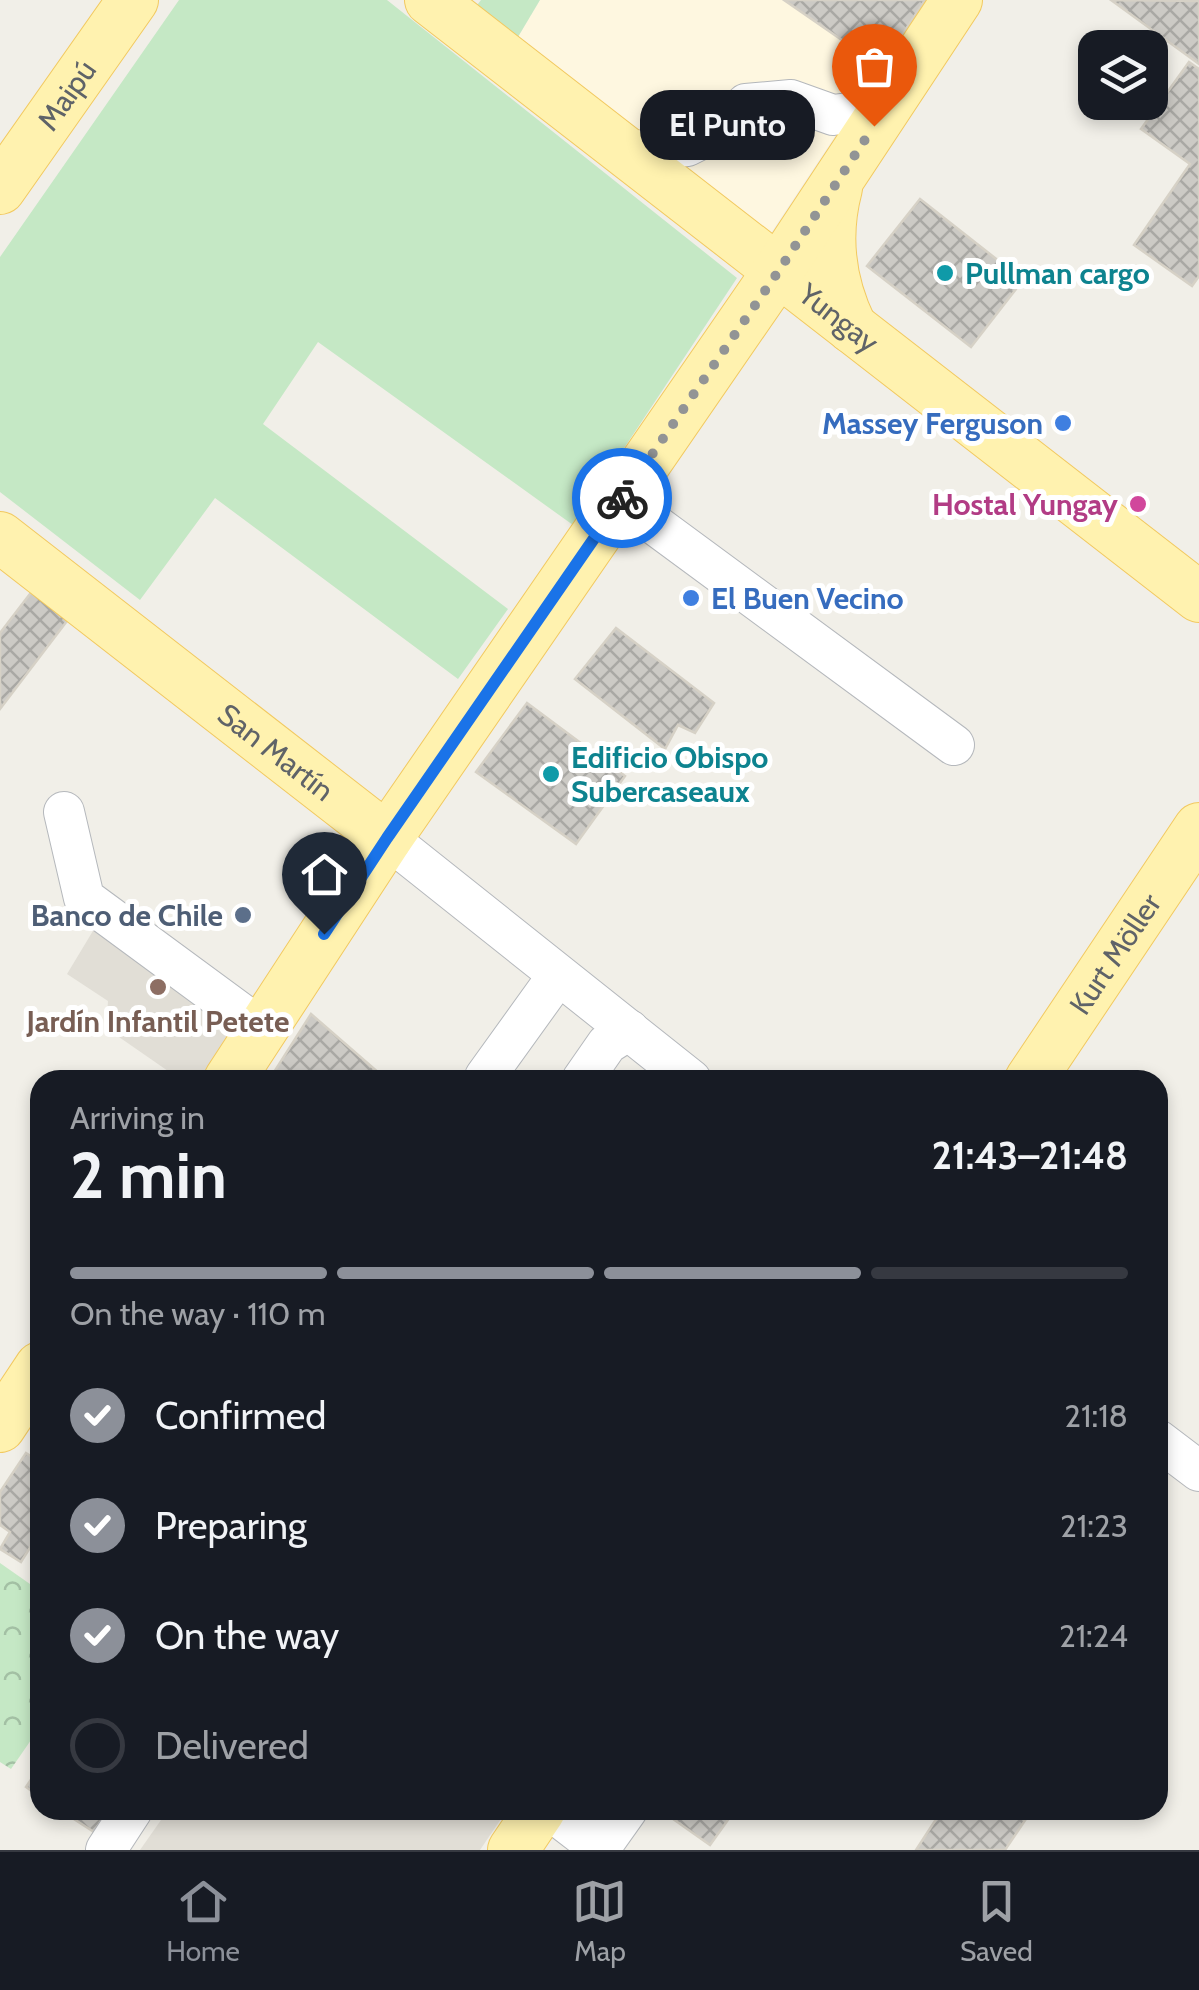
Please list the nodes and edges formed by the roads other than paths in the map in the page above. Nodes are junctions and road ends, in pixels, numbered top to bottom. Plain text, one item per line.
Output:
1 (132, 0) edge
2 (957, 0) edge
3 (451, 6) edge
4 (892, 99) junction
5 (626, 152) junction
6 (840, 178) junction
7 (0, 189) edge
8 (778, 272) junction
9 (852, 328) junction
10 (620, 499) junction
11 (0, 537) edge
12 (1198, 596) edge
13 (954, 744) dead end
14 (64, 812) dead end
15 (1199, 828) edge
16 (387, 838) junction
17 (554, 973) junction
18 (262, 1028) junction
19 (629, 1030) junction
20 (235, 1070) edge
21 (490, 1070) edge
22 (589, 1070) edge
23 (679, 1070) edge
24 (1037, 1070) edge
25 (1168, 1448) edge
26 (1199, 1471) edge
27 (126, 1820) edge
28 (533, 1820) edge
29 (563, 1820) edge
30 (620, 1820) edge
31 (601, 1849) edge
32 (106, 1850) edge
33 (513, 1850) edge

1 - 7 main road, Maipú
2 - 4 main road
3 - 5 main road, Yungay
4 - 5 street
4 - 6 main road
5 - 8 main road, Yungay
6 - 8 main road
6 - 9 main road
8 - 9 main road, Yungay
8 - 10 main road
9 - 12 main road, Yungay
10 - 13 street
10 - 16 main road
11 - 16 main road, San Martín
14 - 18 street
15 - 24 main road, Kurt Möller
16 - 17 street, San Martín
16 - 18 main road
17 - 19 street, San Martín
17 - 21 street
18 - 20 main road
19 - 22 street
19 - 23 street, San Martín
25 - 26 street
27 - 32 street
28 - 33 main road
29 - 31 street
30 - 31 street

